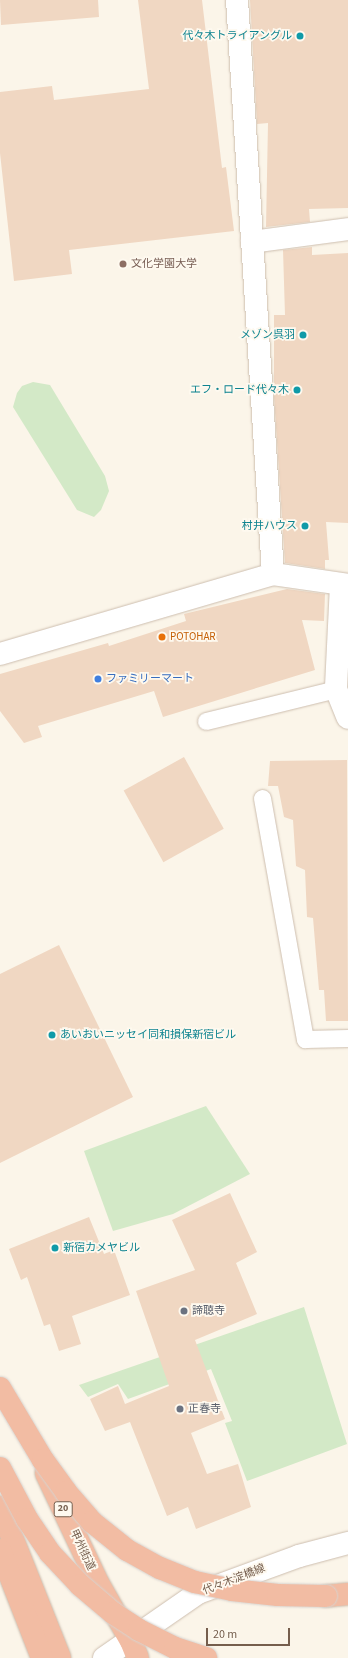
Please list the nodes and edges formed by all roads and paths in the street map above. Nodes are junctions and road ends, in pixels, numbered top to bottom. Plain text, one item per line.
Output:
1 (237, 0) edge
2 (348, 229) edge
3 (252, 242) junction
4 (273, 574) junction
5 (345, 585) edge
6 (0, 654) edge
7 (336, 689) junction
8 (348, 718) edge
9 (206, 721) dead end
10 (262, 798) dead end
11 (348, 1038) edge
12 (0, 1374) edge
13 (0, 1388) edge
14 (0, 1468) edge
15 (0, 1507) edge
16 (348, 1542) edge
17 (0, 1550) edge
18 (348, 1594) edge
19 (135, 1649) edge
20 (42, 1658) edge
21 (60, 1658) edge
22 (104, 1658) edge
23 (206, 1658) edge

1 - 3 street
2 - 3 street
3 - 4 street
4 - 5 street
4 - 6 street
5 - 7 street
7 - 8 street
7 - 9 lane
10 - 11 lane
12 - 19 highway, 甲州街道 / 20
13 - 18 highway, bridge
14 - 23 highway, bridge
15 - 21 highway
16 - 19 street, 代々木淀橋線
17 - 20 highway
19 - 22 street, 代々木淀橋線

